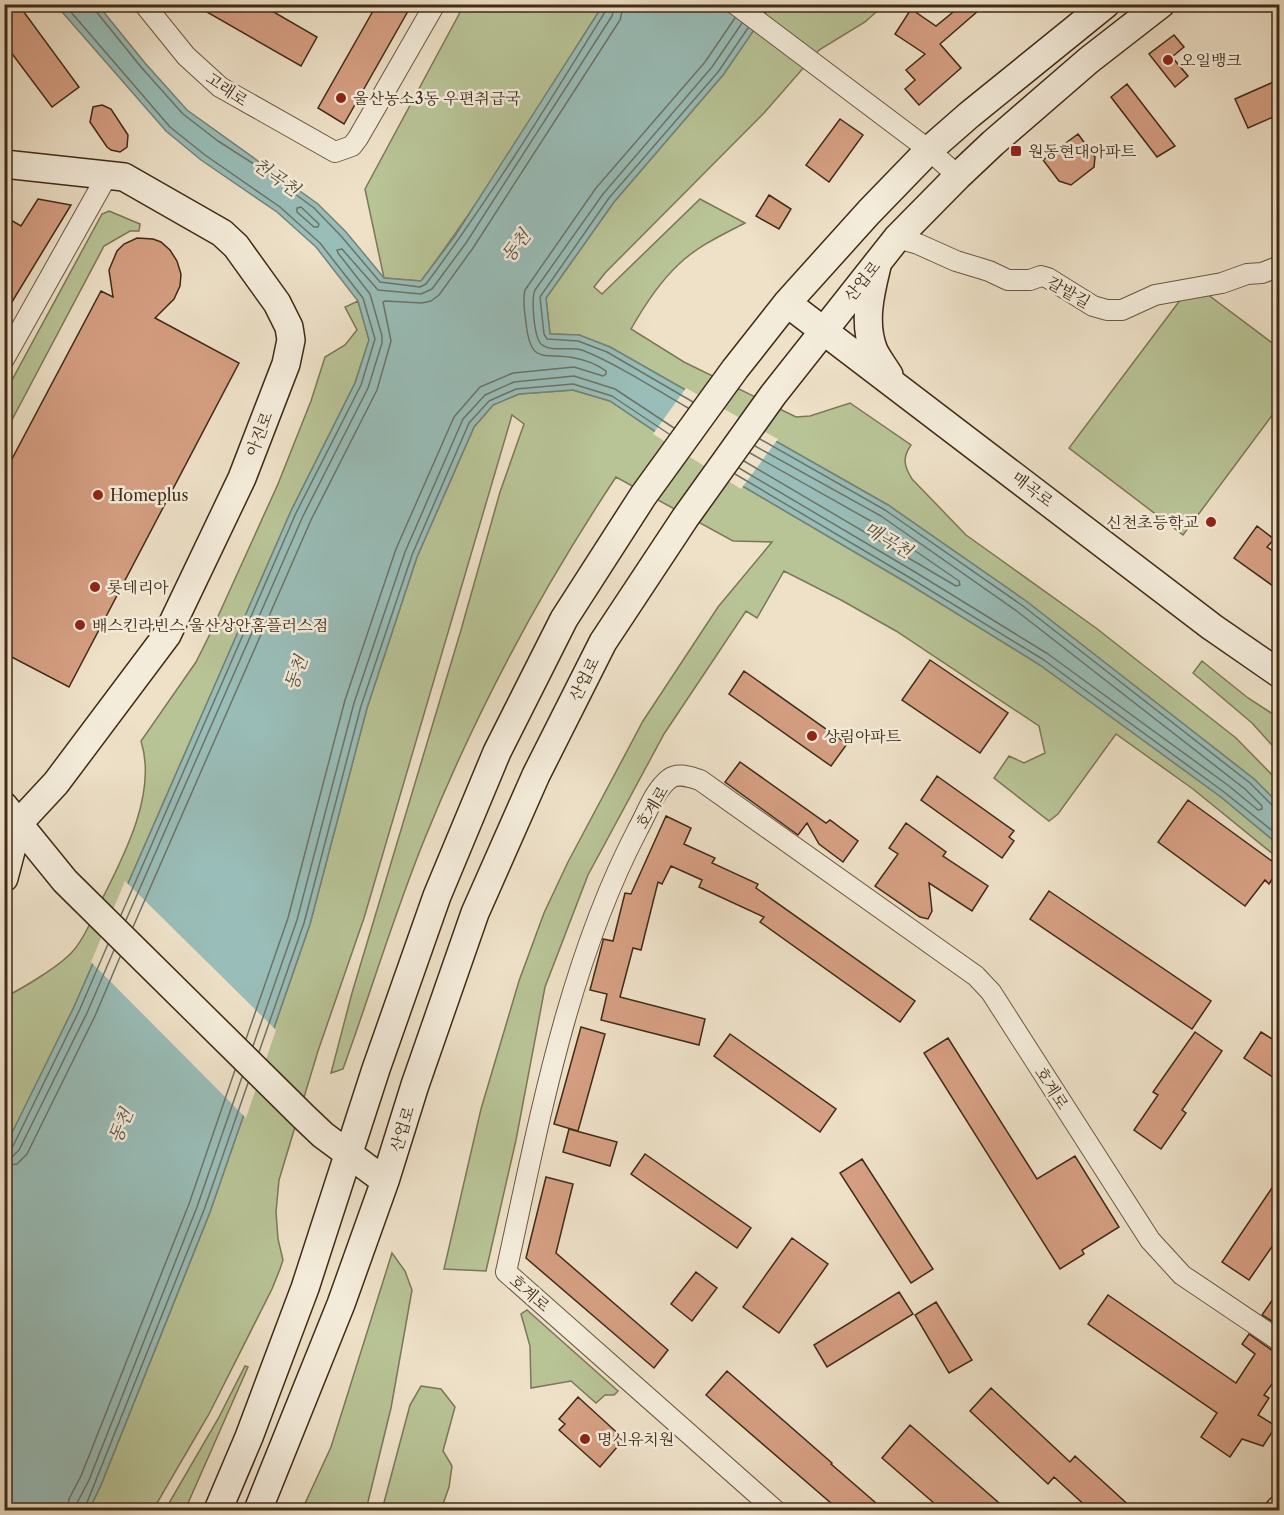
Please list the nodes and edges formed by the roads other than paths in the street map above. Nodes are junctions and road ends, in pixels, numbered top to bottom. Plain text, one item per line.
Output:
1 (144, 4) edge
2 (435, 4) edge
3 (735, 4) edge
4 (1106, 4) edge
5 (1161, 4) edge
6 (929, 150) junction
7 (4, 164) edge
8 (108, 174) junction
9 (958, 176) junction
10 (897, 238) junction
11 (878, 261) junction
12 (1280, 266) edge
13 (788, 303) junction
14 (823, 330) junction
15 (4, 358) edge
16 (895, 384) junction
17 (1280, 674) edge
18 (9, 823) edge
19 (4, 878) edge
20 (348, 1154) junction
21 (385, 1181) junction
22 (1280, 1341) edge
23 (218, 1510) edge
24 (258, 1510) edge
25 (775, 1510) edge

1 - 2 street, 고래로
3 - 6 street
4 - 6 main road
5 - 9 main road, 산업로
6 - 9 street
6 - 13 main road
7 - 8 main road, 아진로
8 - 15 street
8 - 18 main road, 아진로
9 - 10 main road, 산업로
10 - 11 main road, 산업로
10 - 12 street, 갈밭길
11 - 14 main road, 산업로
11 - 16 main road
13 - 14 main road, 매곡로
13 - 20 main road
14 - 16 main road, 매곡로
14 - 21 main road, 산업로
16 - 17 main road, 매곡로
18 - 19 main road
18 - 20 main road
20 - 21 main road
20 - 23 main road
21 - 24 main road, 산업로
22 - 25 street, 호계로

